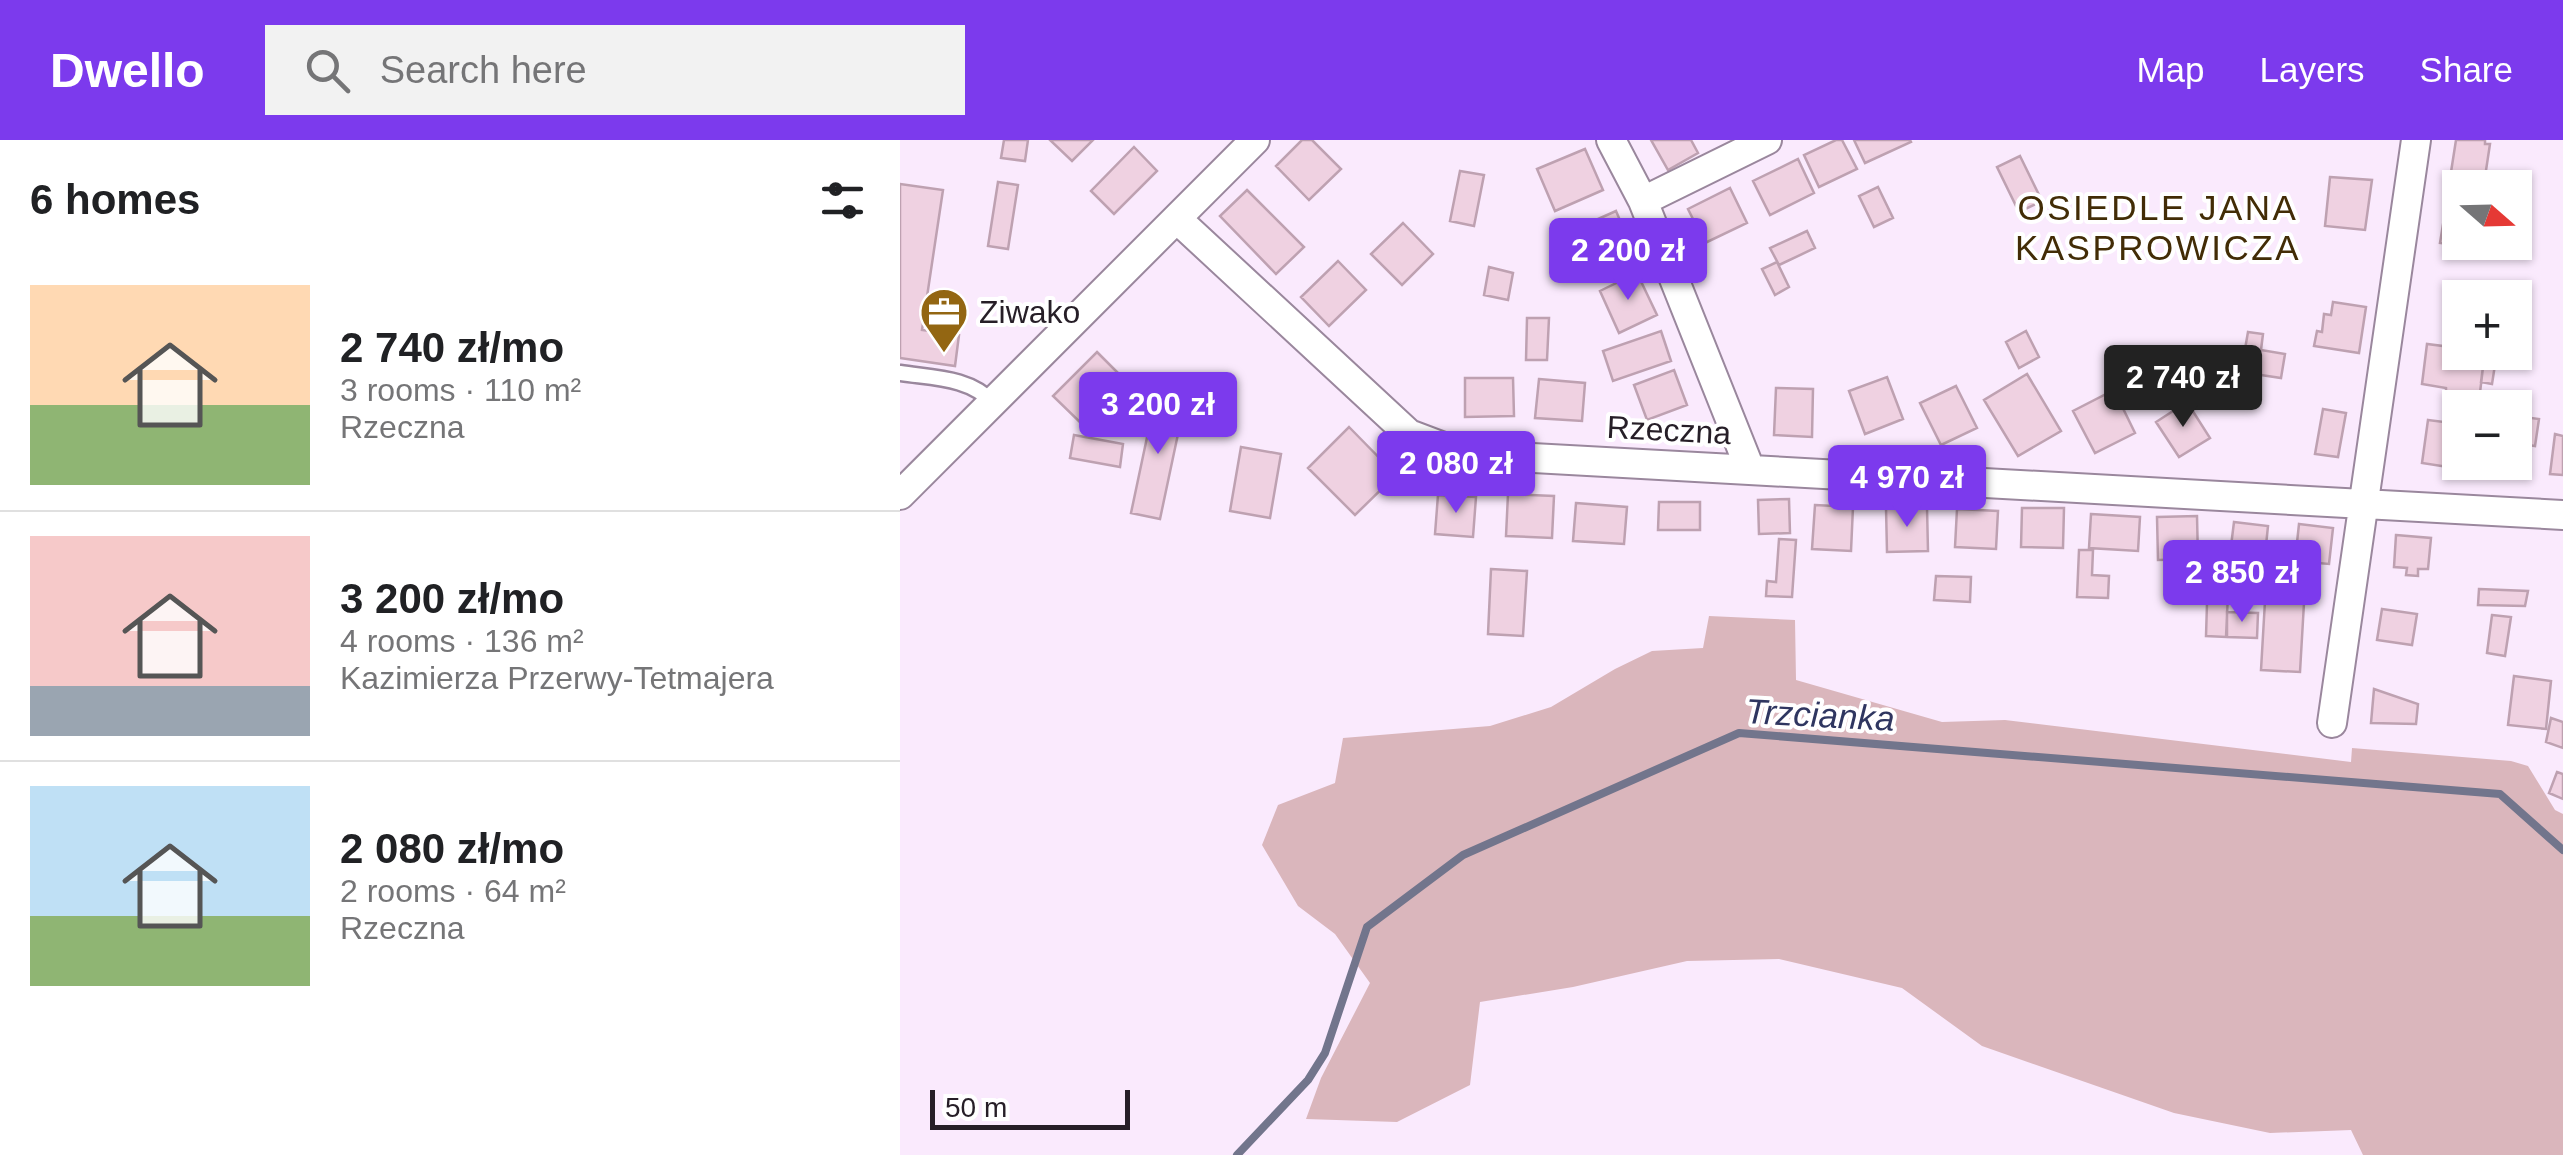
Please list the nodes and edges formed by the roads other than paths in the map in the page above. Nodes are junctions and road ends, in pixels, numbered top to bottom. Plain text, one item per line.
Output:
1 (1255, 140) edge
2 (1611, 140) edge
3 (1767, 140) edge
4 (2416, 140) edge
5 (1643, 202) junction
6 (1177, 219) junction
7 (900, 372) edge
8 (993, 403) junction
9 (1750, 470) junction
10 (900, 496) edge
11 (2364, 503) junction
12 (2563, 515) edge
13 (2332, 722) dead end

1 - 6 street
2 - 5 street
3 - 5 street
4 - 11 street
5 - 9 street
6 - 8 street
6 - 9 street, Rzeczna
7 - 8 lane
8 - 10 street
9 - 11 street, Rzeczna
11 - 12 street, Rzeczna
11 - 13 street

